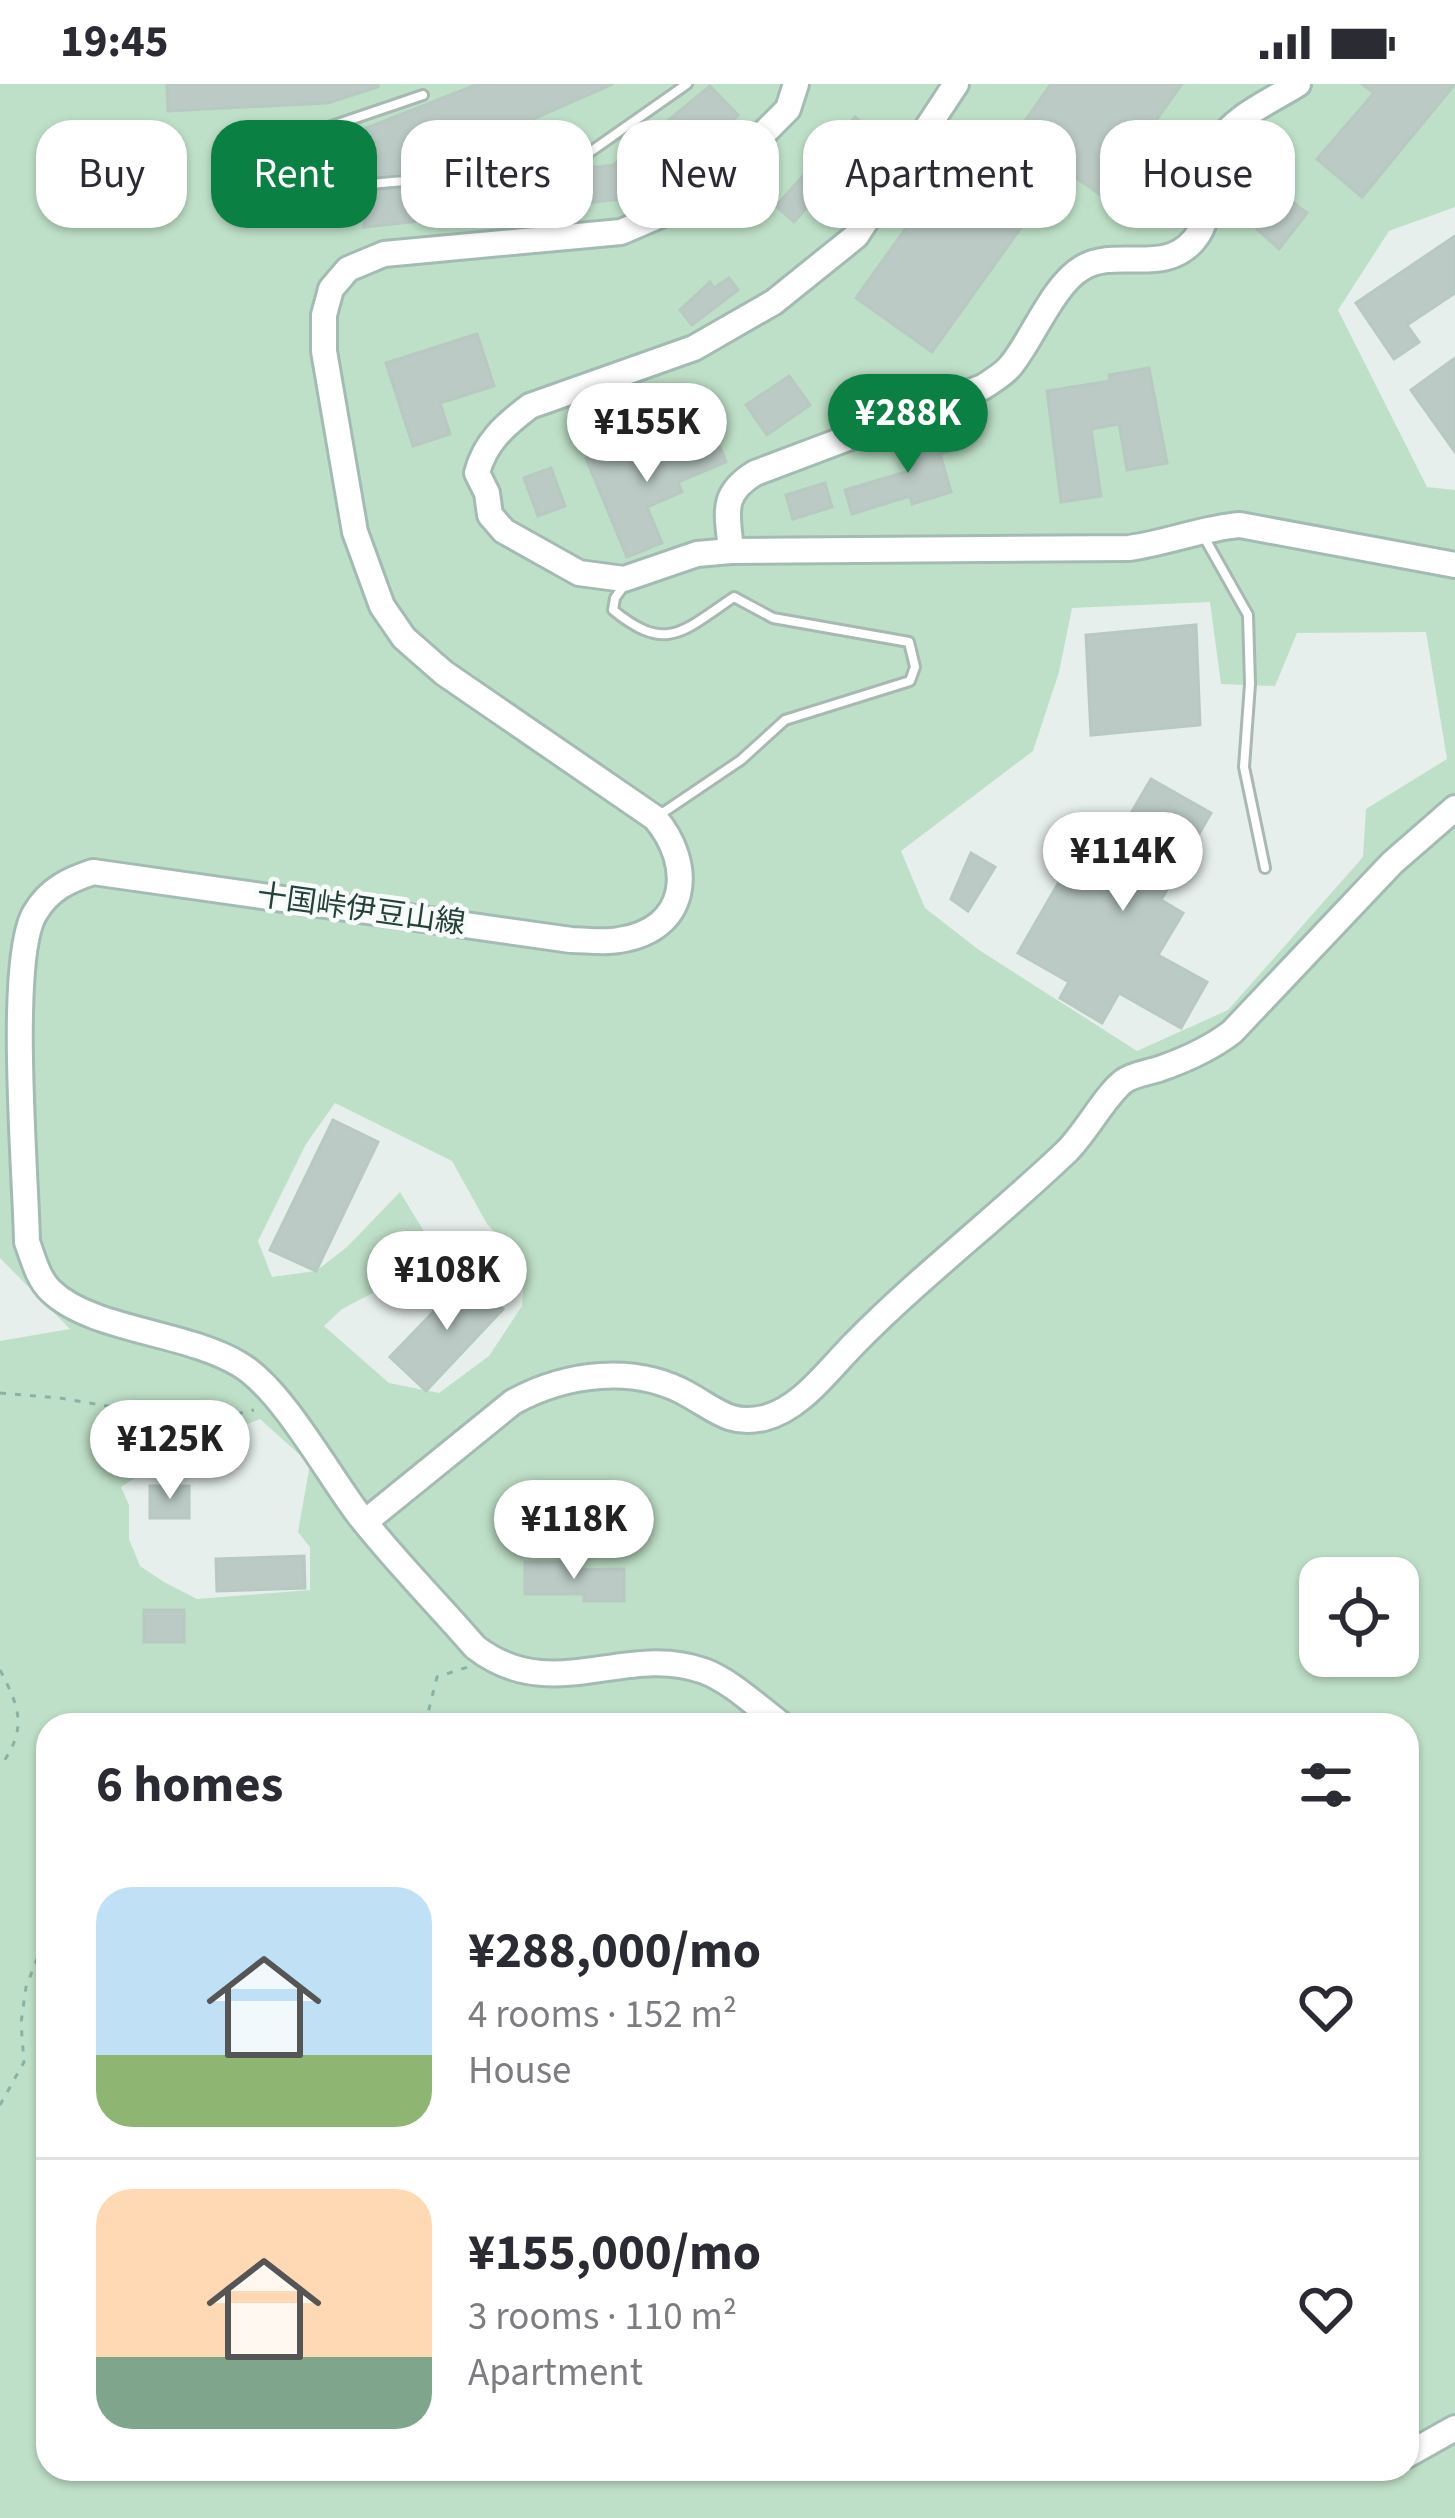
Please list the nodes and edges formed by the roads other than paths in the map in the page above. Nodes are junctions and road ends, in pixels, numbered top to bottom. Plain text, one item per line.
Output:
1 (687, 84) edge
2 (796, 84) edge
3 (956, 84) edge
4 (1298, 84) edge
5 (423, 94) dead end
6 (1201, 530) junction
7 (731, 551) junction
8 (1455, 565) edge
9 (630, 578) junction
10 (1455, 808) edge
11 (655, 818) junction
12 (1265, 868) dead end
13 (365, 1522) junction
14 (765, 1713) edge
15 (1455, 2428) edge
16 (1419, 2448) edge

1 - 5 lane
2 - 11 street, 十国峠伊豆山線
3 - 9 street
4 - 7 street
6 - 7 street
6 - 8 street
6 - 12 lane
7 - 9 street
9 - 11 lane
10 - 13 street
11 - 13 street, 十国峠伊豆山線
13 - 14 street, 十国峠伊豆山線
15 - 16 street

